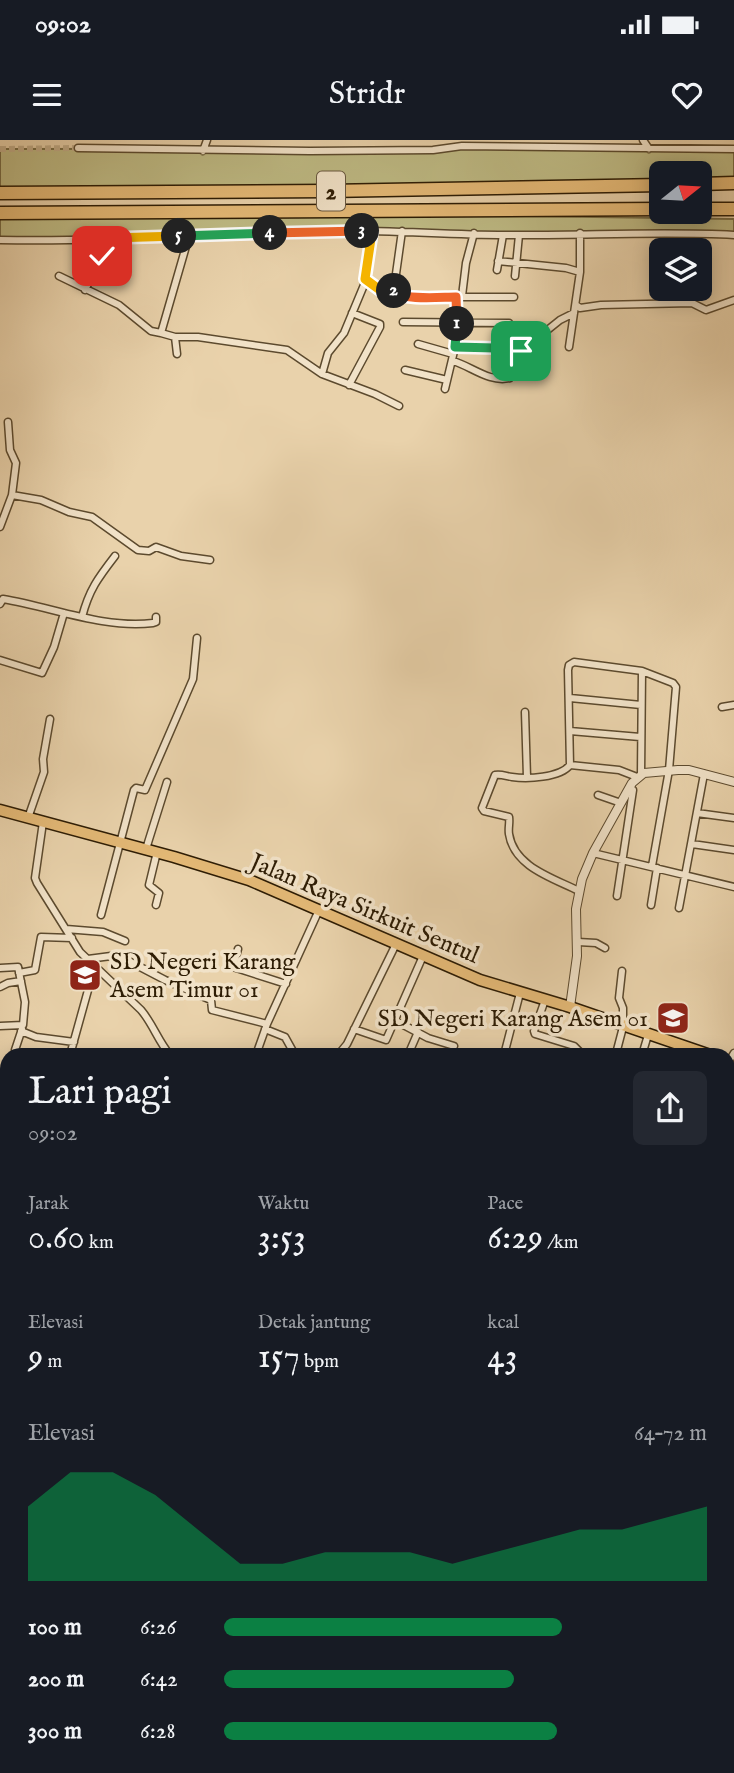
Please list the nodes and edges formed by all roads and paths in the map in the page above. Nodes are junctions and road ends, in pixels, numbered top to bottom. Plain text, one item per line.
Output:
1 (90, 140) edge
2 (168, 140) edge
3 (207, 140) edge
4 (240, 140) edge
5 (312, 140) edge
6 (397, 140) edge
7 (435, 140) edge
8 (532, 140) edge
9 (643, 140) edge
10 (704, 140) edge
11 (463, 143) edge
12 (78, 148) tunnel mouth
13 (89, 148) junction
14 (529, 148) junction
15 (237, 149) junction
16 (395, 149) junction
17 (649, 149) junction
18 (704, 149) junction
19 (734, 149) edge
20 (164, 150) junction
21 (433, 150) junction
22 (203, 151) junction
23 (310, 151) junction
24 (734, 183) edge
25 (712, 184) edge
26 (649, 185) edge
27 (0, 193) edge
28 (649, 209) edge
29 (712, 209) edge
30 (734, 209) edge
31 (0, 213) edge
32 (402, 231) junction
33 (372, 232) junction
34 (474, 233) junction
35 (580, 233) junction
36 (503, 235) junction
37 (519, 235) junction
38 (734, 235) edge
39 (189, 236) junction
40 (111, 238) junction
41 (0, 240) edge
42 (498, 261) junction
43 (516, 264) junction
44 (497, 270) dead end
45 (580, 272) junction
46 (59, 276) dead end
47 (515, 276) dead end
48 (364, 285) dead end
49 (85, 290) junction
50 (394, 291) junction
51 (459, 297) junction
52 (514, 298) dead end
53 (734, 300) edge
54 (576, 305) junction
55 (352, 313) junction
56 (574, 313) junction
57 (403, 322) dead end
58 (457, 323) junction
59 (509, 323) dead end
60 (161, 333) junction
61 (175, 337) junction
62 (418, 344) dead end
63 (569, 347) dead end
64 (524, 349) junction
65 (177, 354) dead end
66 (454, 354) junction
67 (405, 370) dead end
68 (322, 374) junction
69 (447, 380) junction
70 (349, 385) junction
71 (445, 389) dead end
72 (399, 406) dead end
73 (8, 422) dead end
74 (12, 495) junction
75 (0, 527) edge
76 (115, 556) dead end
77 (210, 560) dead end
78 (0, 604) edge
79 (64, 613) junction
80 (82, 617) junction
81 (156, 617) dead end
82 (197, 638) dead end
83 (0, 660) edge
84 (642, 671) junction
85 (570, 698) junction
86 (641, 705) junction
87 (734, 705) edge
88 (722, 707) dead end
89 (525, 712) dead end
90 (51, 719) dead end
91 (570, 731) junction
92 (640, 737) junction
93 (570, 765) junction
94 (669, 770) junction
95 (704, 774) junction
96 (639, 776) junction
97 (527, 777) junction
98 (167, 782) dead end
99 (734, 782) edge
100 (633, 790) dead end
101 (598, 795) dead end
102 (621, 803) junction
103 (0, 810) edge
104 (697, 813) junction
105 (28, 818) junction
106 (734, 818) edge
107 (43, 822) junction
108 (118, 842) junction
109 (692, 844) junction
110 (734, 850) edge
111 (151, 851) junction
112 (593, 853) junction
113 (623, 860) junction
114 (654, 867) junction
115 (686, 874) junction
116 (734, 887) edge
117 (579, 891) junction
118 (617, 896) dead end
119 (156, 905) dead end
120 (651, 905) dead end
121 (680, 908) dead end
122 (319, 910) junction
123 (101, 915) dead end
124 (66, 929) junction
125 (72, 939) junction
126 (125, 941) dead end
127 (578, 942) junction
128 (396, 944) junction
129 (605, 948) dead end
130 (238, 949) dead end
131 (423, 956) junction
132 (88, 959) junction
133 (95, 965) junction
134 (0, 968) edge
135 (622, 971) dead end
136 (20, 977) junction
137 (286, 984) junction
138 (0, 987) edge
139 (520, 993) junction
140 (545, 1000) junction
141 (570, 1007) junction
142 (396, 1021) junction
143 (0, 1026) edge
144 (266, 1026) junction
145 (623, 1027) junction
146 (22, 1028) junction
147 (354, 1029) junction
148 (418, 1032) junction
149 (648, 1035) junction
150 (74, 1042) junction
151 (454, 1046) dead end
152 (16, 1048) edge
153 (72, 1048) edge
154 (164, 1048) edge
155 (258, 1048) edge
156 (291, 1048) edge
157 (344, 1048) edge
158 (411, 1048) edge
159 (506, 1048) edge
160 (578, 1048) edge
161 (618, 1048) edge
162 (644, 1048) edge
163 (688, 1048) edge

1 - 13 street
2 - 20 street
3 - 22 street
4 - 15 street
5 - 23 street
6 - 16 street
7 - 21 street
8 - 14 street
9 - 17 street
10 - 18 street
11 - 14 street
11 - 21 street
12 - 13 street
13 - 20 street
14 - 17 street
15 - 22 street
15 - 23 street
16 - 21 street
16 - 23 street
17 - 18 street
18 - 19 street
20 - 22 street
24 - 25 highway
26 - 27 highway, 2
28 - 31 highway, 2
29 - 30 highway
32 - 33 street
32 - 34 street
32 - 50 street
33 - 39 street
33 - 50 street
34 - 36 street
34 - 51 street
35 - 37 street
35 - 38 street
35 - 45 street
36 - 37 street
36 - 42 street
37 - 43 street
39 - 40 street
39 - 60 street
40 - 41 street
40 - 49 street
42 - 43 street
42 - 44 street
43 - 45 street
43 - 47 street
45 - 54 street
46 - 49 street
48 - 55 street
49 - 60 street
50 - 51 street
51 - 52 street
51 - 58 street
53 - 54 street
54 - 56 street
55 - 68 street
55 - 70 street
56 - 63 street
56 - 64 street
57 - 58 street
58 - 59 street
58 - 66 street
60 - 61 street
61 - 65 street
61 - 68 street
62 - 66 street
64 - 66 street
64 - 66 street
66 - 69 street
67 - 69 street
68 - 70 street
69 - 71 street
70 - 72 street
73 - 74 street
74 - 75 street
74 - 77 street
76 - 80 street
78 - 79 street
79 - 80 street
79 - 83 street
80 - 81 street
82 - 108 street
84 - 85 street
84 - 86 street
84 - 94 street
85 - 86 street
85 - 91 street
86 - 92 street
87 - 88 street
89 - 97 street
90 - 105 street
91 - 92 street
91 - 93 street
92 - 96 street
93 - 96 street
93 - 97 street
94 - 95 street
94 - 96 street
94 - 114 street
95 - 99 street
95 - 104 street
96 - 102 street
97 - 117 street
98 - 111 street
100 - 113 street
101 - 102 street
102 - 112 street
103 - 105 main road, Jalan Raya Sirkuit Sentul
104 - 106 street
104 - 109 street
105 - 107 main road, Jalan Raya Sirkuit Sentul
107 - 108 main road, Jalan Raya Sirkuit Sentul
107 - 124 street
108 - 111 main road, Jalan Raya Sirkuit Sentul
108 - 123 street
109 - 110 street
109 - 115 street
111 - 119 street
111 - 122 main road, Jalan Raya Sirkuit Sentul
112 - 113 street
112 - 117 street
113 - 114 street
113 - 118 street
114 - 115 street
114 - 120 street
115 - 116 street
115 - 121 street
117 - 127 street
122 - 128 main road, Jalan Raya Sirkuit Sentul
122 - 137 street
124 - 125 street
124 - 126 street
125 - 132 street
125 - 136 street
127 - 129 street
127 - 141 street
128 - 131 main road, Jalan Raya Sirkuit Sentul
128 - 147 street
130 - 137 street
131 - 139 main road, Jalan Raya Sirkuit Sentul
131 - 142 street
132 - 133 street
132 - 144 street
133 - 150 street
133 - 154 street
134 - 136 street
135 - 145 street
136 - 138 street
136 - 146 street
137 - 144 street
139 - 140 main road, Jalan Raya Sirkuit Sentul
139 - 159 street
140 - 141 main road, Jalan Raya Sirkuit Sentul
140 - 160 street
141 - 145 main road, Jalan Raya Sirkuit Sentul
142 - 147 street
142 - 148 street
143 - 146 street
144 - 155 street
144 - 156 street
145 - 149 main road, Jalan Raya Sirkuit Sentul
145 - 161 street
146 - 150 street
146 - 152 street
147 - 157 street
148 - 151 street
148 - 158 street
149 - 162 street
149 - 163 main road, Jalan Raya Sirkuit Sentul
150 - 153 street

